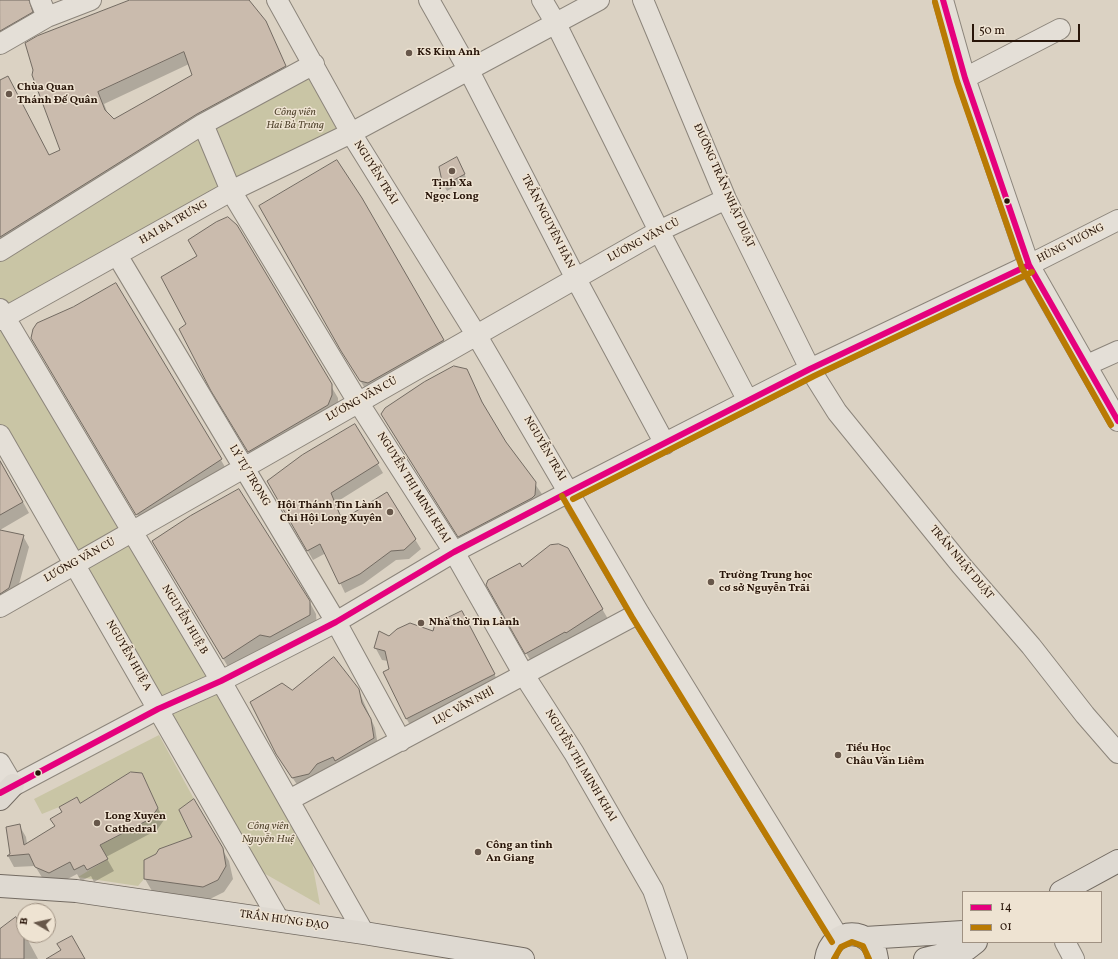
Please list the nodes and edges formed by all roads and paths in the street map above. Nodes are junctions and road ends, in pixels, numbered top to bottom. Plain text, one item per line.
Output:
1 (91, 0) edge
2 (277, 0) edge
3 (429, 0) edge
4 (542, 0) edge
5 (599, 0) edge
6 (643, 0) edge
7 (943, 0) edge
8 (43, 8) edge
9 (555, 22) junction
10 (1060, 30) dead end
11 (0, 44) edge
12 (314, 64) junction
13 (468, 69) junction
14 (965, 78) junction
15 (203, 124) junction
16 (351, 133) junction
17 (230, 190) junction
18 (726, 199) junction
19 (1118, 220) edge
20 (659, 231) junction
21 (0, 251) edge
22 (117, 255) junction
23 (1029, 265) junction
24 (576, 279) junction
25 (2, 315) edge
26 (477, 336) junction
27 (1118, 351) edge
28 (1087, 365) junction
29 (810, 369) junction
30 (748, 401) junction
31 (358, 402) junction
32 (1118, 421) edge
33 (0, 435) edge
34 (665, 444) junction
35 (244, 468) junction
36 (569, 492) junction
37 (131, 532) junction
38 (454, 552) junction
39 (75, 563) junction
40 (0, 607) edge
41 (639, 613) junction
42 (336, 622) junction
43 (524, 675) junction
44 (221, 681) junction
45 (158, 709) junction
46 (401, 740) junction
47 (1118, 752) edge
48 (0, 763) edge
49 (4, 793) edge
50 (289, 800) junction
51 (1118, 861) edge
52 (0, 875) edge
53 (1063, 891) edge
54 (279, 920) junction
55 (364, 933) junction
56 (865, 938) junction
57 (1066, 943) edge
58 (969, 945) edge
59 (832, 947) edge
60 (523, 959) edge
61 (676, 959) edge
62 (810, 959) edge
63 (877, 959) edge
64 (924, 959) edge
65 (1074, 959) edge

1 - 8 street
2 - 12 street, NGUYỄN TRÃI
3 - 13 street, TRẦN NGUYÊN HÃN
4 - 9 street
5 - 9 street, HAI BÀ TRƯNG
6 - 18 street, ĐƯỜNG TRẦN NHẬT DUẬT
7 - 14 street
8 - 11 street
9 - 13 street, HAI BÀ TRƯNG
9 - 20 street
10 - 14 street
12 - 15 street
12 - 16 street, NGUYỄN TRÃI
13 - 16 street, HAI BÀ TRƯNG
13 - 24 street, TRẦN NGUYÊN HÃN
14 - 23 street
15 - 17 street, NGUYỄN THỊ MINH KHAI
15 - 21 street
16 - 17 street, HAI BÀ TRƯNG
16 - 26 street, NGUYỄN TRÃI
17 - 22 street, HAI BÀ TRƯNG
17 - 31 street, NGUYỄN THỊ MINH KHAI
18 - 20 street, LƯƠNG VÃN CÙ
18 - 29 street, ĐƯỜNG TRẦN NHẬT DUẬT
19 - 23 street, HÙNG VƯƠNG
20 - 24 street, LƯƠNG VÃN CÙ
20 - 30 street
22 - 25 street, HAI BÀ TRƯNG
22 - 35 street, LÝ TỰ TRỌNG
23 - 28 street
23 - 29 street, HÙNG VƯƠNG
24 - 26 street, LƯƠNG VÃN CÙ
24 - 34 street, TRẦN NGUYÊN HÃN
25 - 37 street, NGUYỄN HUỆ B
26 - 31 street, LƯƠNG VÃN CÙ
26 - 36 street, NGUYỄN TRÃI
27 - 28 street
28 - 32 street
29 - 30 street, HÙNG VƯƠNG
29 - 47 street, TRẦN NHẬT DUẬT
30 - 34 street, HÙNG VƯƠNG
31 - 35 street, LƯƠNG VÃN CÙ
31 - 38 street, NGUYỄN THỊ MINH KHAI
33 - 39 street, NGUYỄN HUỆ A
34 - 36 street, HÙNG VƯƠNG
35 - 37 street, LƯƠNG VÃN CÙ
35 - 42 street, LÝ TỰ TRỌNG
36 - 38 street, HÙNG VƯƠNG
36 - 41 street, NGUYỄN TRÃI
37 - 39 street, LƯƠNG VÃN CÙ
37 - 44 street, NGUYỄN HUỆ B
38 - 42 street, HÙNG VƯƠNG
38 - 43 street, NGUYỄN THỊ MINH KHAI
39 - 40 street, LƯƠNG VÃN CÙ
39 - 45 street, NGUYỄN HUỆ A
41 - 43 street, LỤC VĂN NHÌ
41 - 59 street, NGUYỄN TRÃI
42 - 44 street, HÙNG VƯƠNG
42 - 46 street, LÝ TỰ TRỌNG
43 - 46 street, LỤC VĂN NHÌ
43 - 61 street, NGUYỄN THỊ MINH KHAI
44 - 45 street, HÙNG VƯƠNG
44 - 50 street, NGUYỄN HUỆ B
45 - 49 street, HÙNG VƯƠNG
45 - 54 street, NGUYỄN HUỆ A
46 - 50 street, LỤC VĂN NHÌ
48 - 49 street
50 - 55 street, NGUYỄN HUỆ B
51 - 53 highway
52 - 54 highway, TRẦN HƯNG ĐẠO
54 - 55 highway, TRẦN HƯNG ĐẠO
55 - 60 highway, TRẦN HƯNG ĐẠO
56 - 58 highway
56 - 59 highway
56 - 63 highway
57 - 65 street
58 - 64 highway
59 - 62 highway

